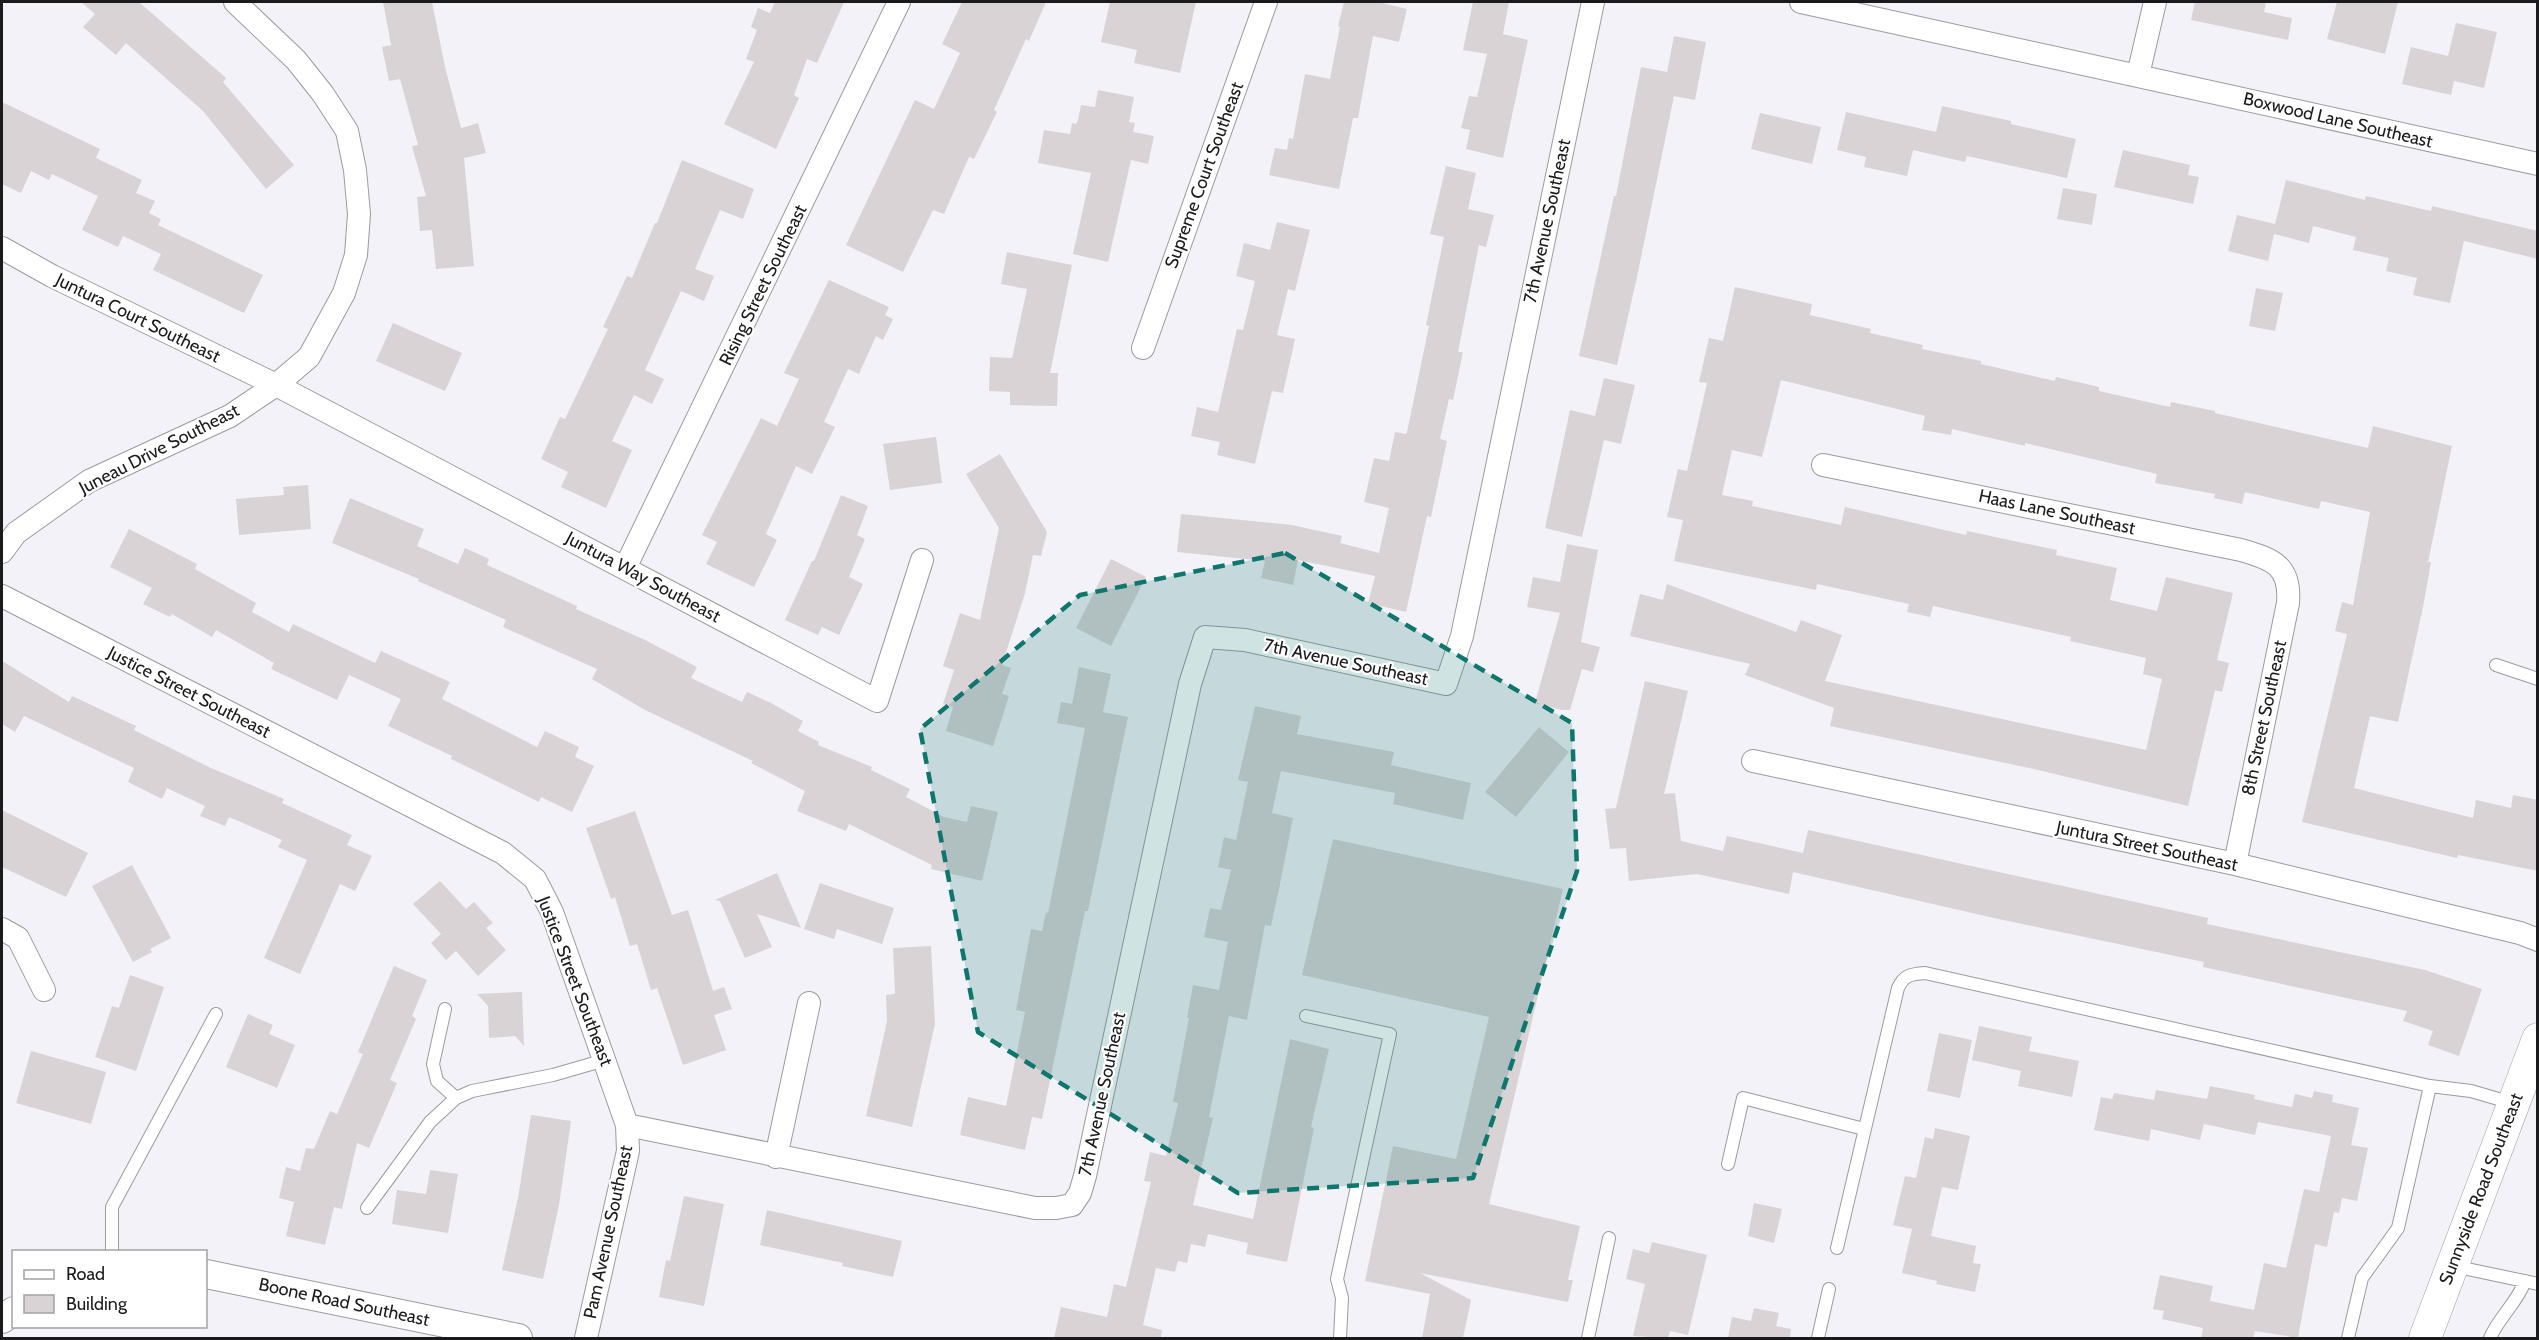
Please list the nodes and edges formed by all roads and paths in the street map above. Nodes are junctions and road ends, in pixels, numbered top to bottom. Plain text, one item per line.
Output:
1 (236, 2) edge
2 (899, 2) edge
3 (1266, 2) edge
4 (1593, 2) edge
5 (1806, 2) edge
6 (2155, 2) edge
7 (2138, 75) junction
8 (2538, 164) edge
9 (2, 248) edge
10 (1143, 348) dead end
11 (276, 385) junction
12 (1823, 465) dead end
13 (2, 552) edge
14 (922, 560) dead end
15 (625, 568) junction
16 (2285, 573) joint
17 (2, 596) edge
18 (2496, 665) dead end
19 (2538, 679) edge
20 (1753, 761) dead end
21 (2235, 864) junction
22 (2, 929) edge
23 (2538, 940) edge
24 (44, 990) dead end
25 (809, 1003) dead end
26 (445, 1009) dead end
27 (216, 1014) dead end
28 (1306, 1016) dead end
29 (2538, 1039) edge
30 (605, 1060) junction
31 (2430, 1086) junction
32 (456, 1098) junction
33 (2513, 1104) junction
34 (627, 1125) junction
35 (1864, 1129) junction
36 (776, 1157) junction
37 (1728, 1164) dead end
38 (367, 1208) dead end
39 (1609, 1238) dead end
40 (1837, 1248) dead end
41 (112, 1250) edge
42 (2452, 1266) junction
43 (207, 1274) edge
44 (2531, 1283) edge
45 (1829, 1289) dead end
46 (518, 1338) edge
47 (586, 1338) edge
48 (1340, 1338) edge
49 (1588, 1338) edge
50 (1818, 1338) edge
51 (2348, 1338) edge
52 (2425, 1338) edge
53 (2490, 1338) edge

1 - 11 street, Juneau Drive Southeast
2 - 15 street, Rising Street Southeast
3 - 10 street, Supreme Court Southeast
4 - 36 street, 7th Avenue Southeast
5 - 7 street, Boxwood Lane Southeast
6 - 7 street
7 - 8 street, Boxwood Lane Southeast
9 - 11 street, Juntura Court Southeast
11 - 13 street, Juneau Drive Southeast
11 - 15 street, Juntura Way Southeast
12 - 16 street, Haas Lane Southeast
14 - 15 street, Juntura Way Southeast
16 - 21 street, 8th Street Southeast
17 - 30 street, Justice Street Southeast
18 - 19 lane
20 - 21 street, Juntura Street Southeast
21 - 23 street, Juntura Street Southeast
22 - 24 street
25 - 36 street
26 - 32 lane
27 - 41 lane
28 - 48 lane
29 - 33 main road, Sunnyside Road Southeast
30 - 32 lane
30 - 34 street, Justice Street Southeast
31 - 33 lane
31 - 35 lane
31 - 51 lane
32 - 38 lane
33 - 42 main road, Sunnyside Road Southeast
34 - 36 street
34 - 47 street, Pam Avenue Southeast
35 - 37 lane
35 - 40 lane
39 - 49 lane
42 - 44 lane
42 - 52 main road, Sunnyside Road Southeast
43 - 46 street, Boone Road Southeast
44 - 53 lane
45 - 50 lane

